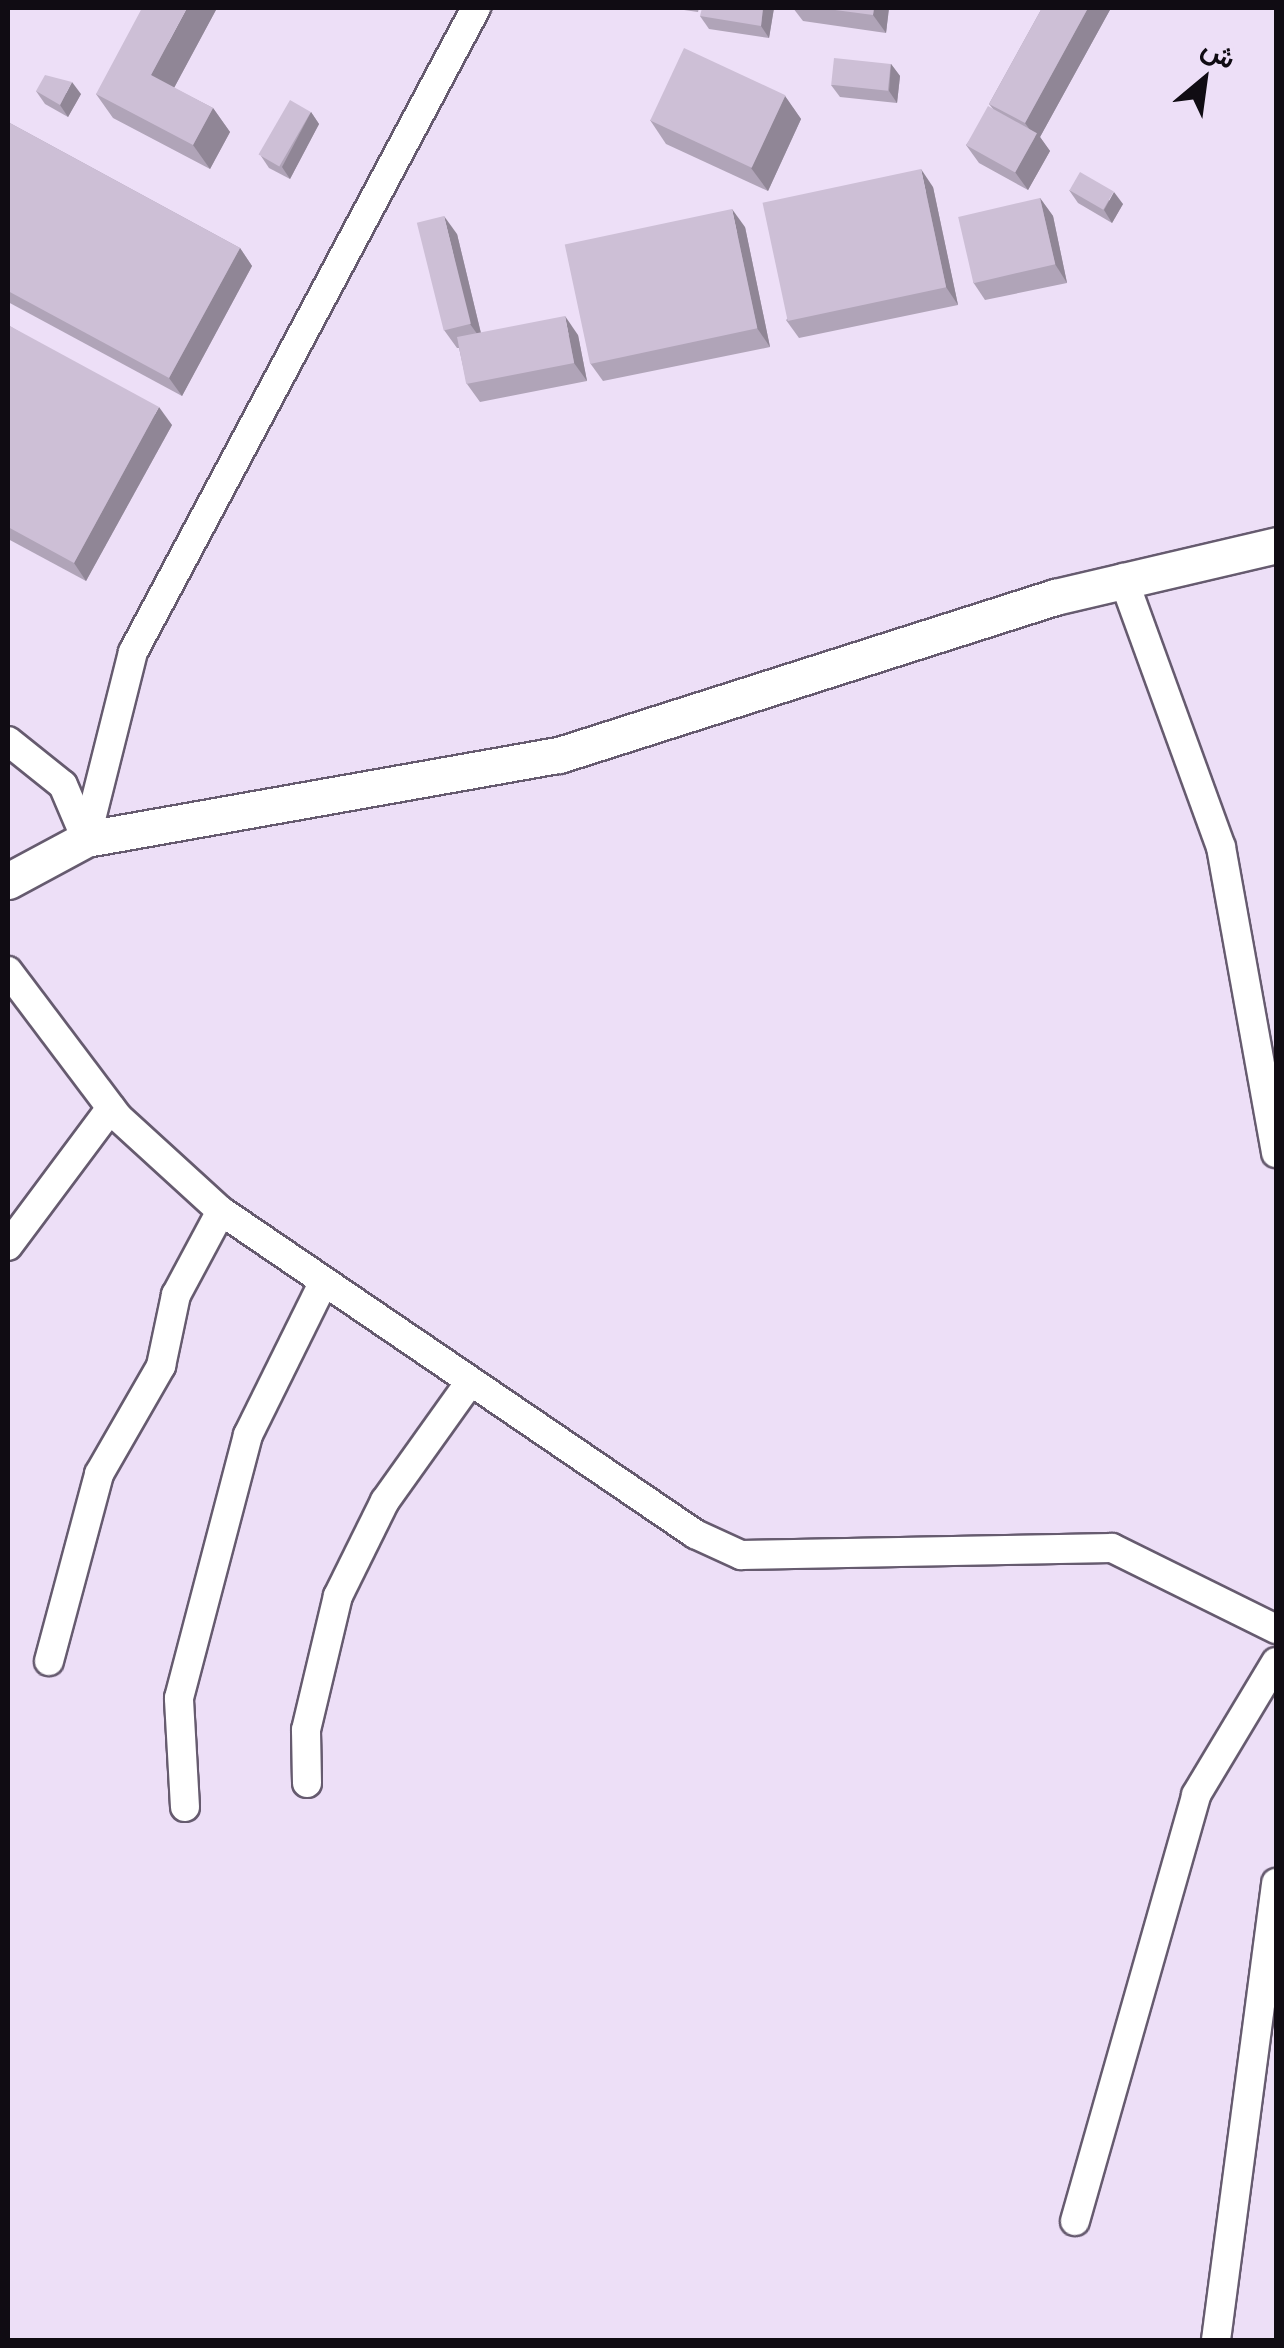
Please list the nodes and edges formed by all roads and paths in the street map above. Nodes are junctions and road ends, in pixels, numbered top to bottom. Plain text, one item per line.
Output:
1 (476, 8) edge
2 (1276, 545) edge
3 (1122, 578) junction
4 (8, 740) edge
5 (86, 839) junction
6 (8, 881) edge
7 (13, 991) edge
8 (111, 1108) junction
9 (1276, 1149) edge
10 (221, 1211) junction
11 (8, 1246) edge
12 (321, 1287) junction
13 (467, 1386) junction
14 (1276, 1629) edge
15 (48, 1660) dead end
16 (1276, 1662) edge
17 (307, 1782) dead end
18 (186, 1807) dead end
19 (1276, 1883) edge
20 (1075, 2221) dead end
21 (1216, 2340) edge

1 - 5 street
2 - 3 main road
3 - 5 main road
3 - 9 street
4 - 5 street
5 - 6 main road
7 - 8 street
8 - 10 street
8 - 11 street
10 - 12 street
10 - 15 street
12 - 13 street
12 - 18 street
13 - 14 street
13 - 17 street
16 - 20 street
19 - 21 street

